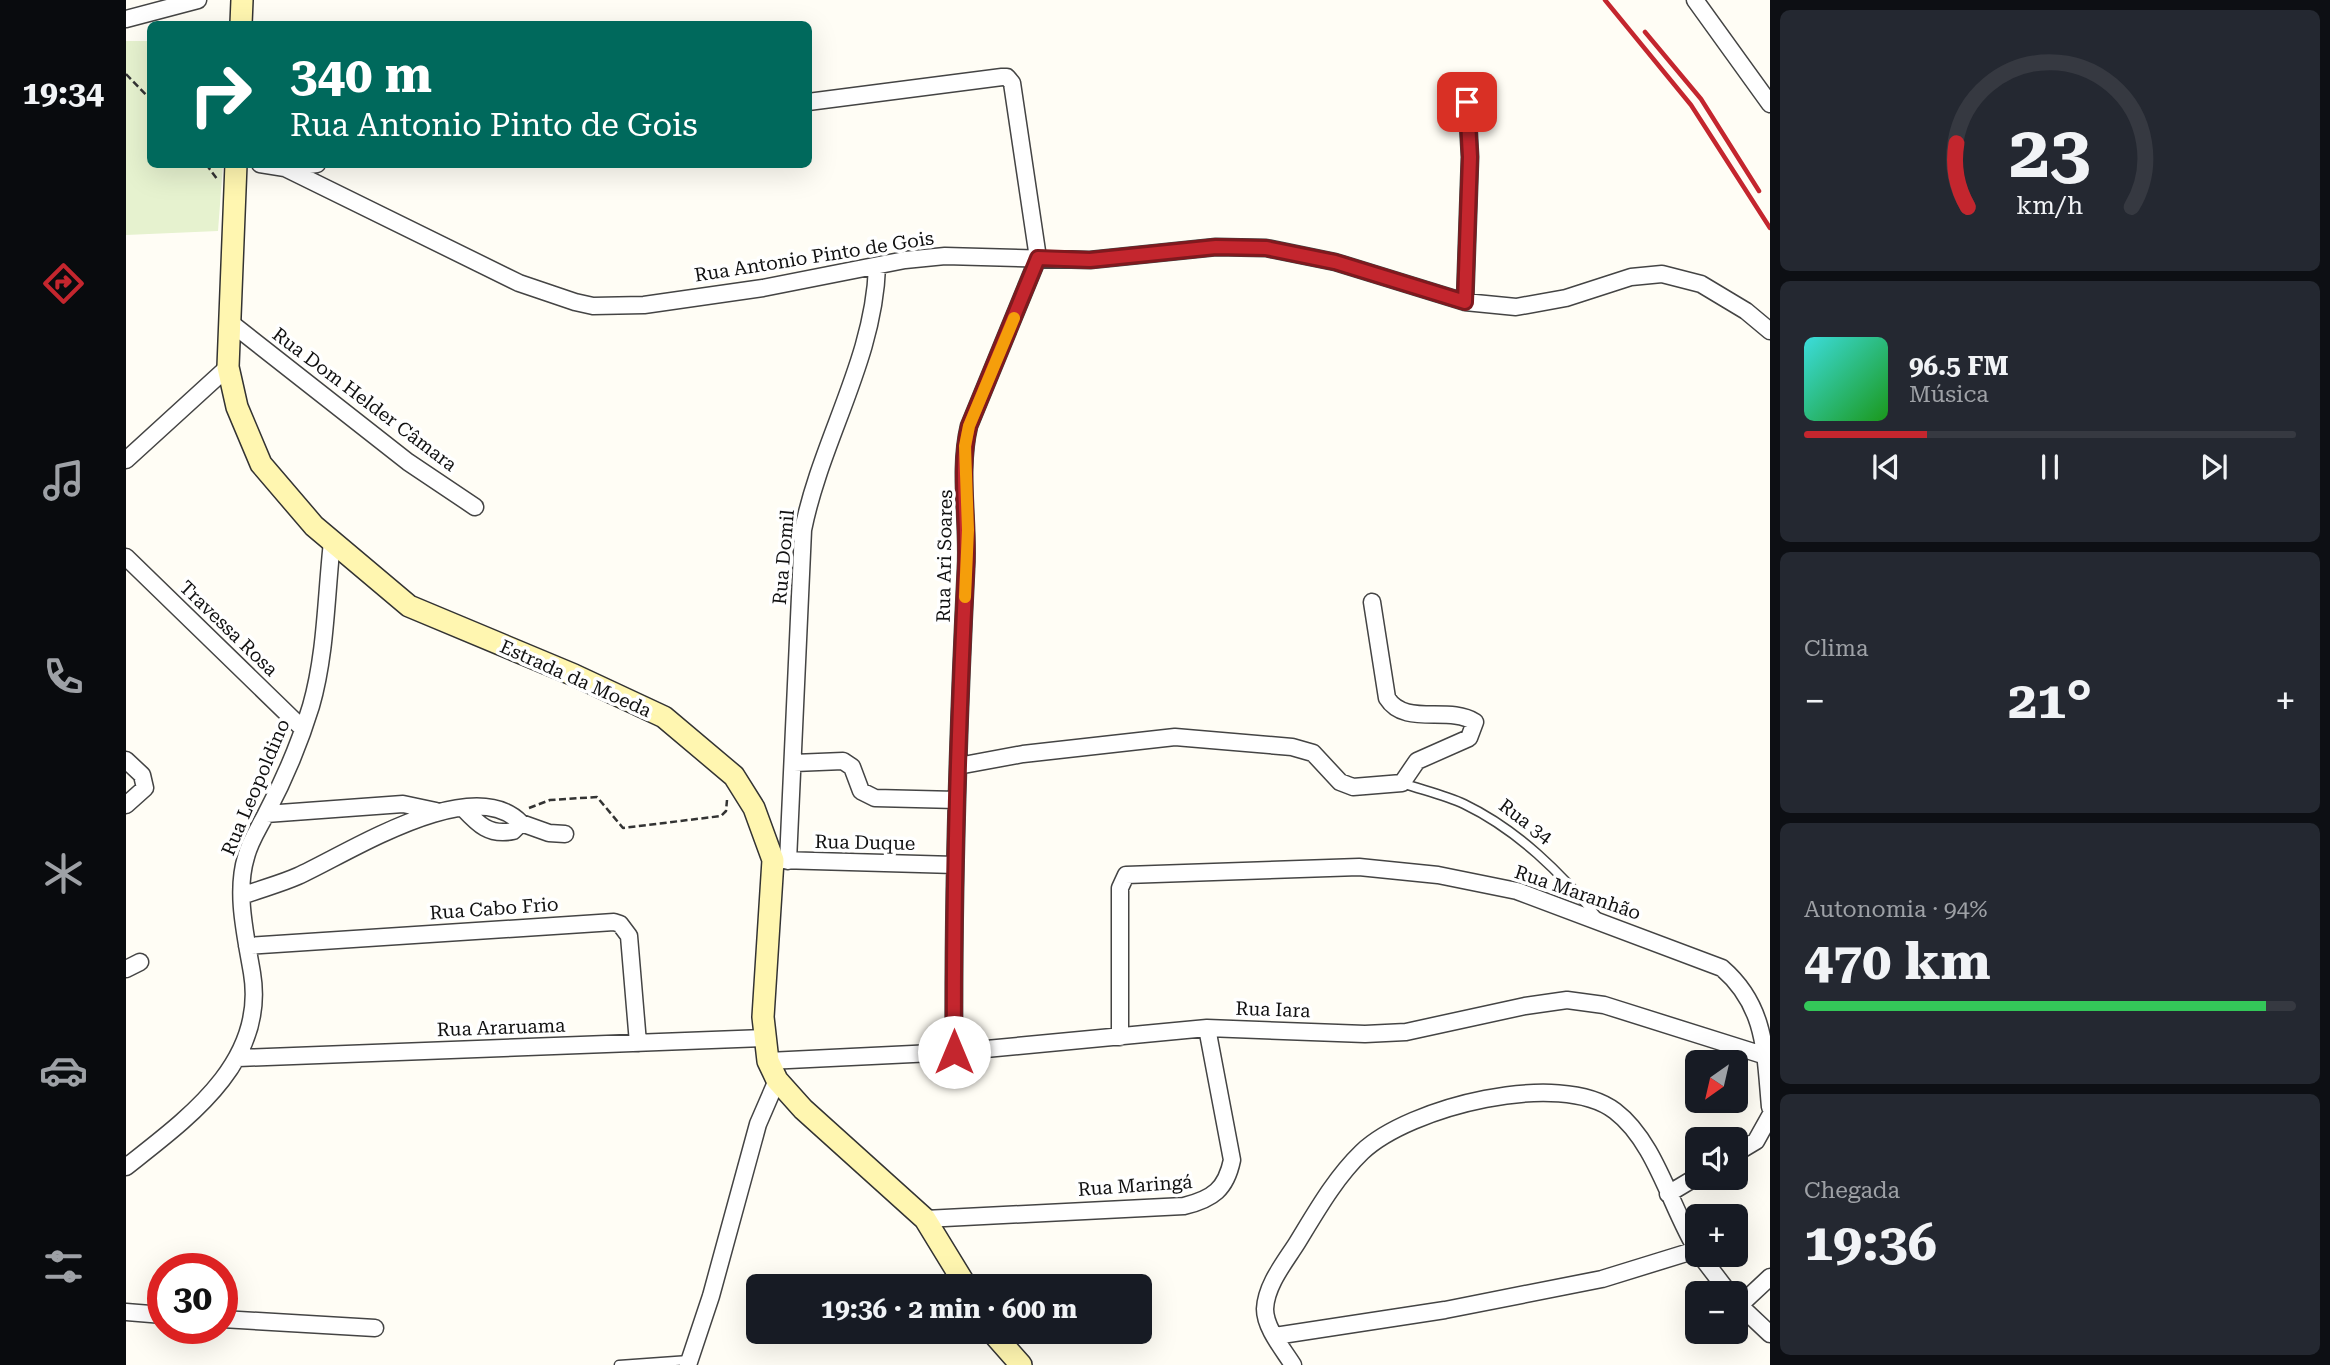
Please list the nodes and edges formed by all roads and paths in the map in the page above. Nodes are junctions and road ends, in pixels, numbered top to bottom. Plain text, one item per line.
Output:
1 (198, 0) edge
2 (242, 0) edge
3 (1698, 1) edge
4 (126, 19) edge
5 (241, 21) edge
6 (126, 74) edge
7 (147, 96) edge
8 (812, 101) edge
9 (1467, 102) dead end
10 (1770, 104) edge
11 (236, 168) edge
12 (280, 168) edge
13 (291, 168) edge
14 (285, 169) junction
15 (1038, 258) junction
16 (877, 267) junction
17 (1465, 302) junction
18 (231, 323) junction
19 (1770, 331) edge
20 (228, 367) junction
21 (126, 460) edge
22 (475, 507) dead end
23 (332, 542) junction
24 (126, 557) edge
25 (1372, 602) dead end
26 (303, 729) junction
27 (126, 760) edge
28 (794, 763) junction
29 (958, 766) junction
30 (734, 776) junction
31 (1402, 783) junction
32 (957, 800) junction
33 (131, 802) edge
34 (463, 808) junction
35 (436, 811) junction
36 (266, 814) junction
37 (517, 818) junction
38 (565, 834) dead end
39 (781, 860) junction
40 (955, 865) junction
41 (242, 896) junction
42 (1603, 924) junction
43 (247, 946) junction
44 (1207, 1028) junction
45 (1121, 1037) junction
46 (765, 1038) junction
47 (638, 1043) junction
48 (954, 1052) junction
49 (1766, 1056) junction
50 (238, 1058) junction
51 (772, 1070) junction
52 (1770, 1107) edge
53 (1770, 1116) edge
54 (1748, 1146) edge
55 (126, 1167) edge
56 (1685, 1184) edge
57 (1668, 1194) junction
58 (925, 1219) junction
59 (1685, 1227) edge
60 (1685, 1256) edge
61 (1710, 1267) edge
62 (959, 1274) edge
63 (1770, 1277) edge
64 (1720, 1281) edge
65 (1748, 1291) edge
66 (126, 1312) edge
67 (1748, 1313) edge
68 (147, 1314) edge
69 (238, 1320) edge
70 (375, 1328) dead end
71 (1770, 1334) edge
72 (1275, 1336) junction
73 (1003, 1344) edge
74 (689, 1363) edge
75 (619, 1365) edge
76 (1021, 1365) edge
77 (1293, 1365) edge

1 - 4 street
2 - 5 main road
3 - 10 street
6 - 7 path
8 - 15 street
9 - 17 street
11 - 18 main road, Estrada da Moeda
12 - 14 street
13 - 14 street
14 - 16 street, Rua Antonio Pinto de Gois
15 - 16 street, Rua Antonio Pinto de Gois
15 - 17 street, Rua Antonio Pinto de Gois
15 - 29 street, Rua Ari Soares
16 - 28 street, Rua Domil
17 - 19 street, Rua Antonio Pinto de Gois
18 - 20 main road, Estrada da Moeda
18 - 22 street, Rua Dom Helder Câmara
20 - 21 street
20 - 23 main road, Estrada da Moeda
23 - 26 street, Rua Leopoldino
23 - 30 main road, Estrada da Moeda
24 - 26 street, Travessa Rosa
25 - 31 street
26 - 36 street, Rua Leopoldino
27 - 33 street
28 - 32 street
28 - 39 street, Rua Domil
29 - 31 street
29 - 32 street, Rua Ari Soares
30 - 37 path
30 - 39 main road, Estrada da Moeda
31 - 42 lane, Rua 34
32 - 40 street, Rua Ari Soares
34 - 35 street
34 - 37 street
34 - 37 street
35 - 36 street
35 - 41 street
36 - 41 street, Rua Leopoldino
37 - 38 street
39 - 40 street, Rua Duque
39 - 46 main road
40 - 48 street, Rua Ari Soares
41 - 43 street, Rua Leopoldino
42 - 45 street, Rua Maranhão
42 - 49 street, Rua Maranhão
43 - 47 street, Rua Cabo Frio
43 - 50 street, Rua Leopoldino
44 - 45 street, Rua Iara
44 - 49 street, Rua Iara
44 - 58 street, Rua Maringá
45 - 48 street, Rua Iara
46 - 47 street, Rua Araruama
46 - 51 main road
47 - 50 street, Rua Araruama
48 - 51 street, Rua Iara
49 - 52 street, Rua Maranhão
50 - 55 street, Rua Leopoldino
51 - 58 main road
51 - 74 street
53 - 54 street
56 - 57 street
57 - 59 street
57 - 72 street
58 - 62 main road
60 - 72 street
61 - 64 street
63 - 65 street
66 - 68 street
67 - 71 street
69 - 70 street
72 - 77 street
73 - 76 main road
74 - 75 lane

